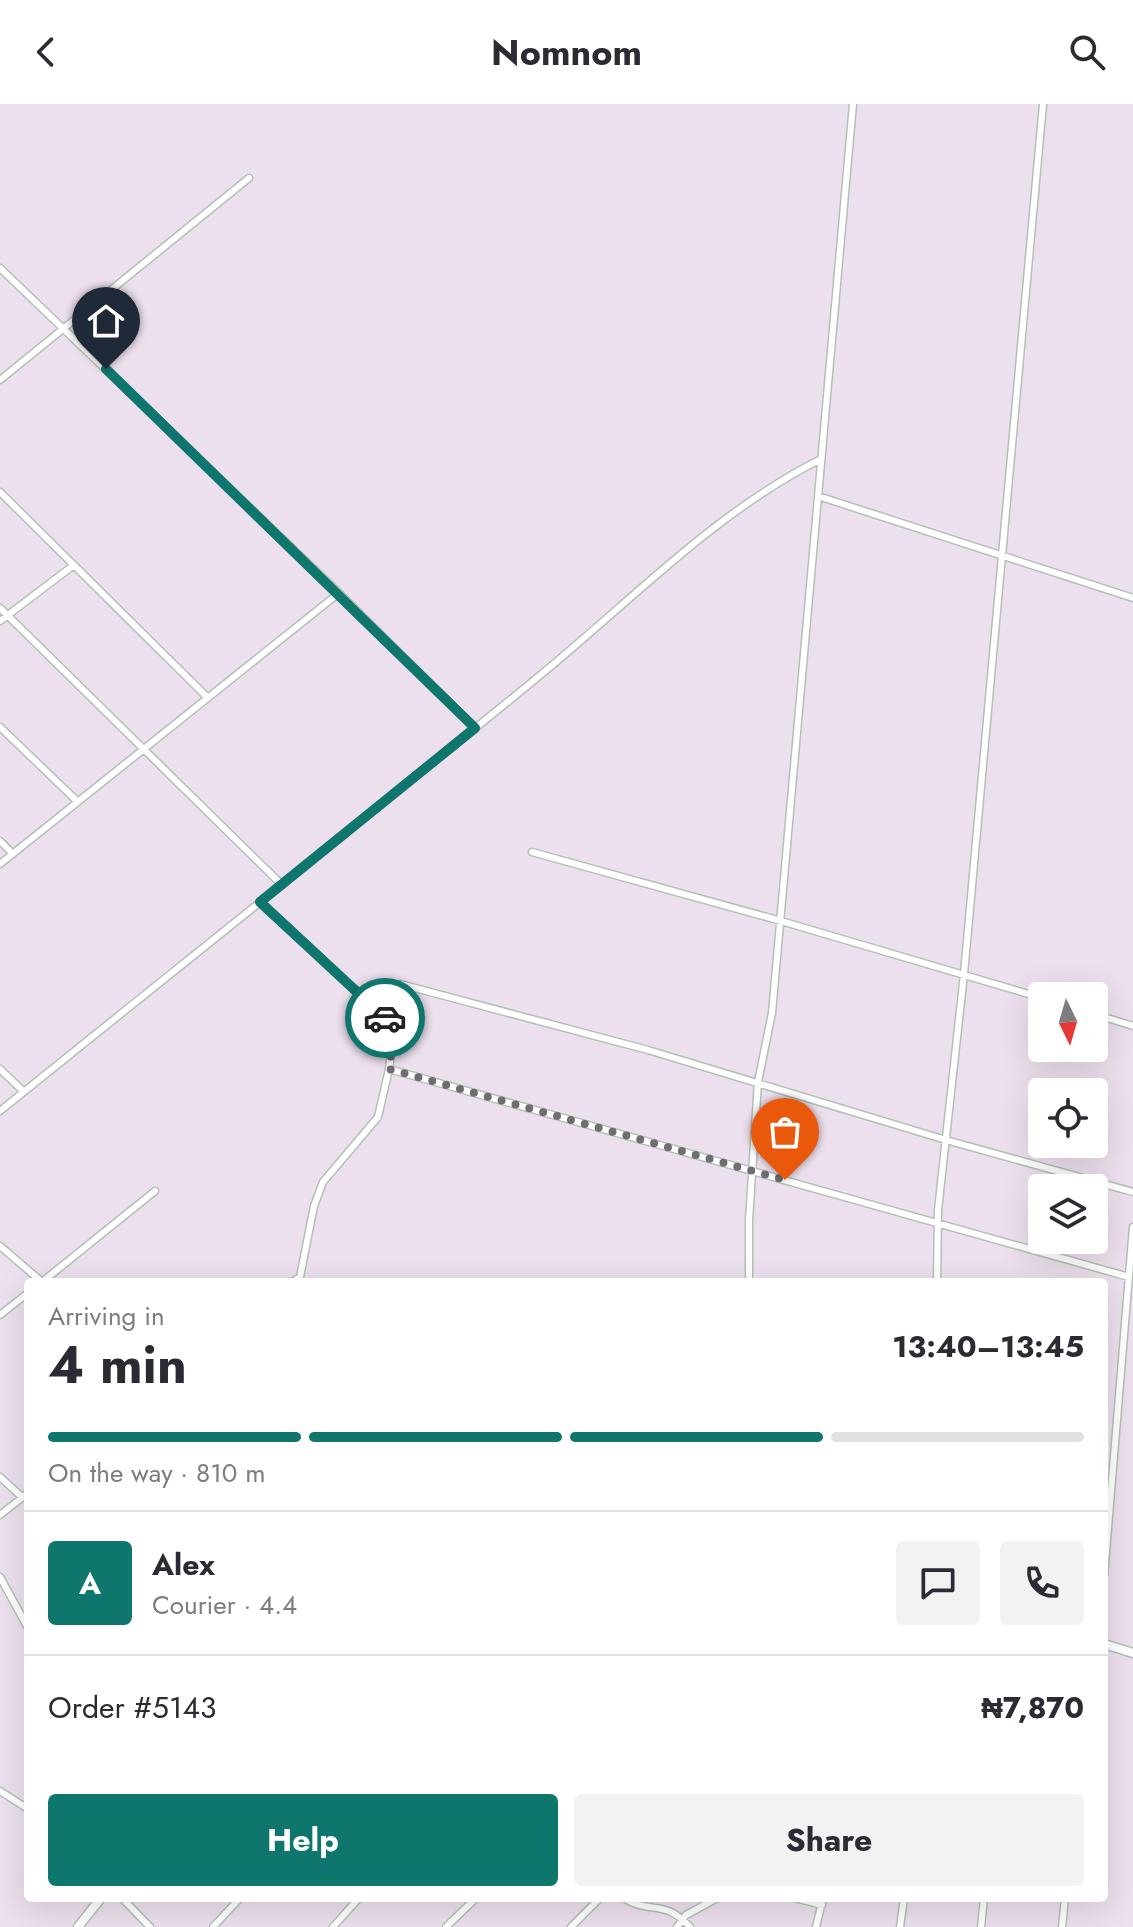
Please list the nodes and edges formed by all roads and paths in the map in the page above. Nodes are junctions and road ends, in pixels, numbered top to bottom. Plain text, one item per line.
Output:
1 (853, 104) edge
2 (1043, 104) edge
3 (249, 178) dead end
4 (0, 268) edge
5 (63, 329) junction
6 (0, 380) edge
7 (821, 459) junction
8 (0, 492) edge
9 (818, 496) junction
10 (1002, 556) junction
11 (74, 565) junction
12 (339, 593) junction
13 (1133, 598) edge
14 (0, 608) edge
15 (7, 615) junction
16 (0, 621) edge
17 (208, 698) junction
18 (0, 727) edge
19 (475, 728) junction
20 (143, 750) junction
21 (78, 802) junction
22 (0, 841) edge
23 (532, 852) dead end
24 (13, 854) junction
25 (0, 864) edge
26 (281, 884) junction
27 (260, 902) junction
28 (781, 921) junction
29 (964, 974) junction
30 (1028, 994) edge
31 (1108, 1018) edge
32 (1133, 1026) edge
33 (395, 1027) junction
34 (0, 1069) edge
35 (389, 1069) junction
36 (758, 1082) junction
37 (24, 1092) junction
38 (0, 1111) edge
39 (946, 1140) junction
40 (754, 1171) junction
41 (155, 1191) dead end
42 (1133, 1192) edge
43 (938, 1223) junction
44 (1133, 1227) edge
45 (0, 1246) edge
46 (1132, 1246) edge
47 (1129, 1277) junction
48 (37, 1278) edge
49 (47, 1278) edge
50 (298, 1278) edge
51 (749, 1278) edge
52 (937, 1278) edge
53 (24, 1296) edge
54 (0, 1315) edge
55 (0, 1477) edge
56 (24, 1494) edge
57 (24, 1496) edge
58 (0, 1515) edge
59 (1108, 1528) edge
60 (0, 1577) edge
61 (24, 1621) edge
62 (1108, 1645) edge
63 (1133, 1653) edge
64 (0, 1791) edge
65 (24, 1806) edge
66 (98, 1902) edge
67 (126, 1902) edge
68 (236, 1902) edge
69 (355, 1902) edge
70 (472, 1902) edge
71 (596, 1902) edge
72 (631, 1902) edge
73 (709, 1902) edge
74 (822, 1902) edge
75 (903, 1902) edge
76 (984, 1902) edge
77 (1065, 1902) edge
78 (683, 1919) junction
79 (78, 1927) edge
80 (150, 1927) edge
81 (213, 1927) edge
82 (333, 1927) edge
83 (446, 1927) edge
84 (571, 1927) edge
85 (677, 1927) edge
86 (690, 1927) edge
87 (816, 1927) edge
88 (900, 1927) edge
89 (981, 1927) edge
90 (1062, 1927) edge

1 - 7 street
2 - 10 street
3 - 5 street
4 - 5 street
5 - 6 street
5 - 12 street
7 - 9 street
7 - 19 street
8 - 11 street
9 - 10 street
9 - 28 street
10 - 13 street
10 - 29 street
11 - 15 street
11 - 17 street
12 - 17 street
12 - 19 street
14 - 15 street
15 - 16 street
15 - 20 street
17 - 20 street
18 - 21 street
19 - 26 street
20 - 21 street
20 - 26 street
21 - 24 street
22 - 24 street
23 - 28 street
24 - 25 street
26 - 27 street
27 - 33 street
27 - 37 street
28 - 29 street
28 - 36 street
29 - 30 street
29 - 39 street
31 - 32 street
33 - 35 street
33 - 36 street
34 - 37 street
35 - 40 street
35 - 50 street
36 - 39 street
36 - 40 street
37 - 38 street
39 - 42 street
39 - 43 street
40 - 43 street
40 - 51 street
41 - 49 street
43 - 47 street
43 - 52 street
44 - 46 street
45 - 48 street
46 - 47 street
47 - 59 street
53 - 54 street
55 - 56 street
57 - 58 street
60 - 61 street
62 - 63 street
64 - 65 street
66 - 79 street
67 - 80 street
68 - 81 street
69 - 82 street
70 - 83 street
71 - 84 street
72 - 78 street
73 - 78 street
74 - 87 street
75 - 88 street
76 - 89 street
77 - 90 street
78 - 85 street
78 - 86 street

